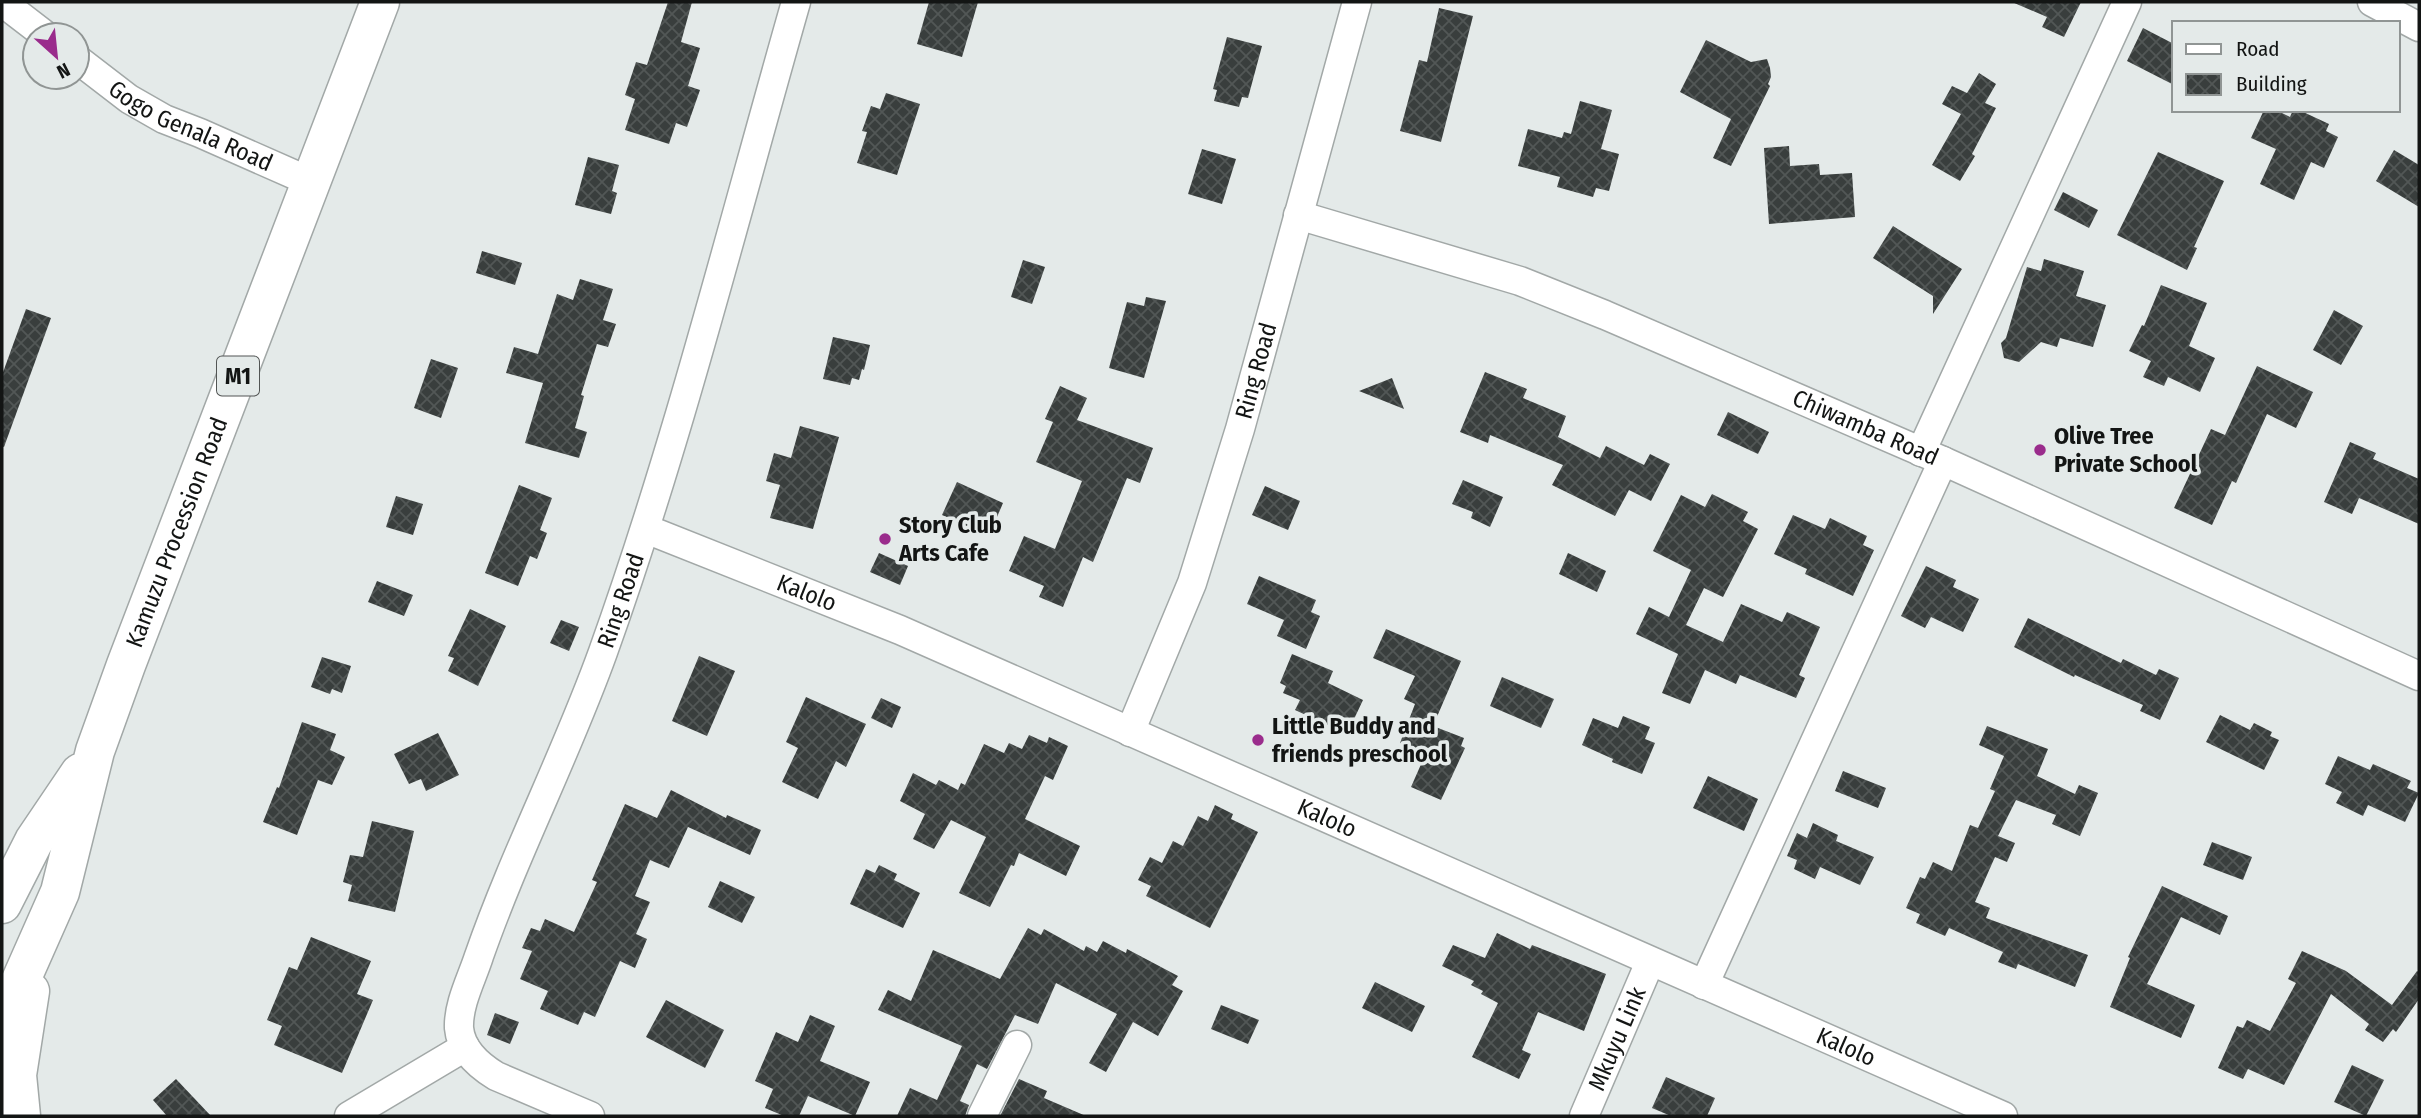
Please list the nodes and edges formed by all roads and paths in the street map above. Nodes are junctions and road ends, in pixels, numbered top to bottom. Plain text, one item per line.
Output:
1 (2, 2) edge
2 (380, 2) edge
3 (796, 2) edge
4 (1357, 2) edge
5 (2127, 2) edge
6 (2372, 2) edge
7 (27, 21) edge
8 (2419, 27) edge
9 (91, 70) edge
10 (311, 182) junction
11 (1298, 215) junction
12 (1932, 456) junction
13 (646, 529) junction
14 (2419, 676) edge
15 (1130, 732) junction
16 (95, 751) junction
17 (2, 904) edge
18 (38, 941) junction
19 (1650, 962) junction
20 (1704, 985) junction
21 (2, 1023) edge
22 (1017, 1045) dead end
23 (465, 1047) junction
24 (21, 1116) edge
25 (349, 1116) edge
26 (590, 1116) edge
27 (982, 1116) edge
28 (1584, 1116) edge
29 (2003, 1116) edge

1 - 7 street
2 - 10 highway, Kamuzu Procession Road / M1
3 - 13 street, Ring Road
4 - 11 street, Ring Road
5 - 12 street
6 - 8 street
9 - 10 street, Gogo Genala Road
10 - 16 highway, Kamuzu Procession Road / M1
11 - 12 street, Chiwamba Road
11 - 15 street, Ring Road
12 - 14 street, Chiwamba Road
12 - 20 street
13 - 15 street, Kalolo
13 - 23 street, Ring Road
15 - 19 street, Kalolo
16 - 17 highway, Kamuzu Procession Road / M1
16 - 18 highway, Kamuzu Procession Road / M1
18 - 21 highway, Kamuzu Procession Road / M1
18 - 24 highway
19 - 20 street, Kalolo
19 - 28 street, Mkuyu Link
20 - 29 street, Kalolo
22 - 27 street
23 - 25 street
23 - 26 street

